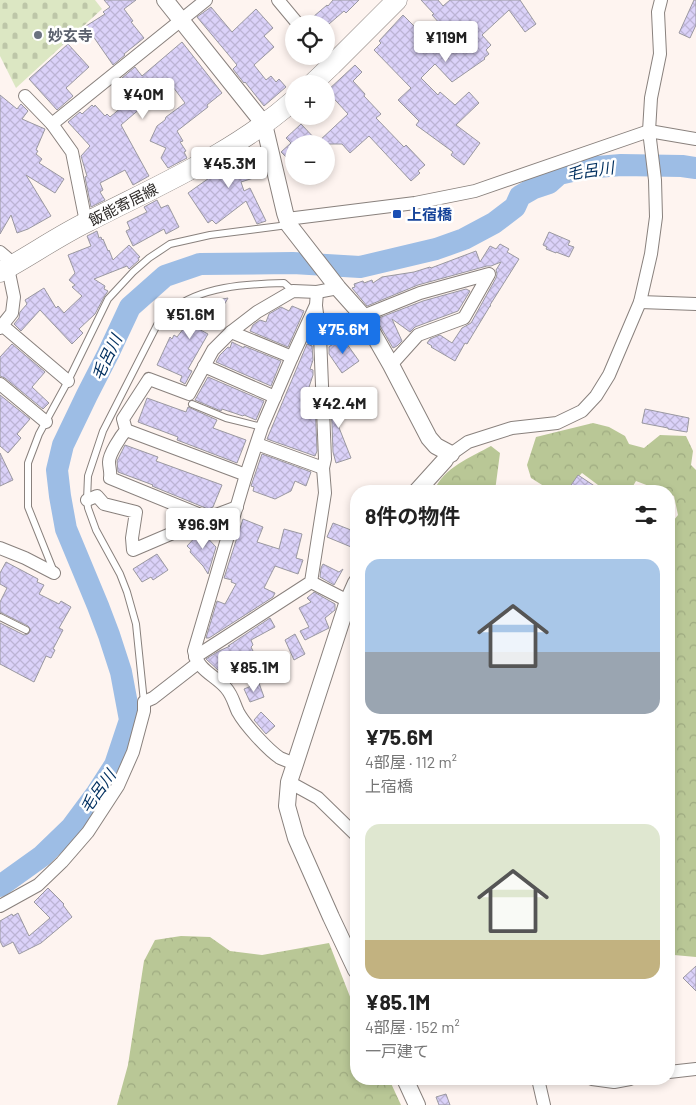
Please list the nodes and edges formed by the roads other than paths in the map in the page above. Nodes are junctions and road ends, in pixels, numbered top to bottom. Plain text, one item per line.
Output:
1 (165, 0) edge
2 (206, 0) edge
3 (278, 0) edge
4 (397, 0) edge
5 (661, 0) edge
6 (290, 15) edge
7 (181, 20) junction
8 (335, 55) edge
9 (25, 96) dead end
10 (285, 108) edge
11 (52, 124) junction
12 (264, 124) junction
13 (650, 136) junction
14 (696, 139) edge
15 (86, 222) junction
16 (290, 225) junction
17 (5, 264) edge
18 (334, 284) junction
19 (293, 291) junction
20 (316, 299) junction
21 (640, 302) junction
22 (696, 304) edge
23 (363, 316) junction
24 (1, 327) edge
25 (231, 332) junction
26 (292, 357) junction
27 (391, 365) junction
28 (204, 366) junction
29 (68, 381) junction
30 (0, 384) edge
31 (274, 397) junction
32 (192, 404) dead end
33 (46, 422) junction
34 (262, 427) junction
35 (126, 430) junction
36 (257, 444) junction
37 (448, 457) junction
38 (323, 468) junction
39 (246, 475) junction
40 (422, 485) edge
41 (87, 500) junction
42 (237, 507) junction
43 (208, 518) junction
44 (0, 548) edge
45 (54, 573) joint
46 (310, 582) junction
47 (350, 596) edge
48 (348, 601) junction
49 (0, 617) edge
50 (26, 630) dead end
51 (197, 660) junction
52 (144, 702) junction
53 (295, 764) junction
54 (290, 782) junction
55 (350, 829) edge
56 (0, 906) edge
57 (350, 957) edge
58 (696, 1069) edge
59 (675, 1071) edge
60 (408, 1085) edge
61 (539, 1085) edge
62 (417, 1105) edge
63 (544, 1105) edge

1 - 7 street
2 - 7 street
3 - 6 street
4 - 8 main road
5 - 13 street
7 - 11 street
7 - 12 street
9 - 11 street
10 - 12 main road, 飯能寄居線
11 - 15 street
12 - 15 main road, 飯能寄居線
12 - 16 street
13 - 14 street
13 - 16 street
13 - 21 street
15 - 17 main road, 飯能寄居線
16 - 18 street
16 - 29 lane
17 - 24 street
18 - 20 street
18 - 23 street
19 - 20 street
19 - 25 street
19 - 41 lane
20 - 26 street
20 - 38 street
21 - 22 street
21 - 37 street
23 - 27 street
23 - 27 street
24 - 29 street
25 - 26 street
25 - 28 street
26 - 31 street
27 - 37 street
28 - 31 street
28 - 35 street
29 - 33 lane
30 - 33 street
31 - 34 street
32 - 34 lane
33 - 45 lane
34 - 36 street
35 - 39 street
35 - 43 street
36 - 38 street
36 - 39 street
37 - 40 street
38 - 46 street
39 - 42 street
41 - 43 street
41 - 52 lane
42 - 43 street
42 - 51 street
44 - 45 street
46 - 48 street
46 - 51 street
47 - 48 street
48 - 53 street
49 - 50 lane
51 - 52 street
51 - 53 street
52 - 56 street
53 - 54 street
54 - 55 street
54 - 57 street
58 - 59 street
60 - 62 street
61 - 63 street

